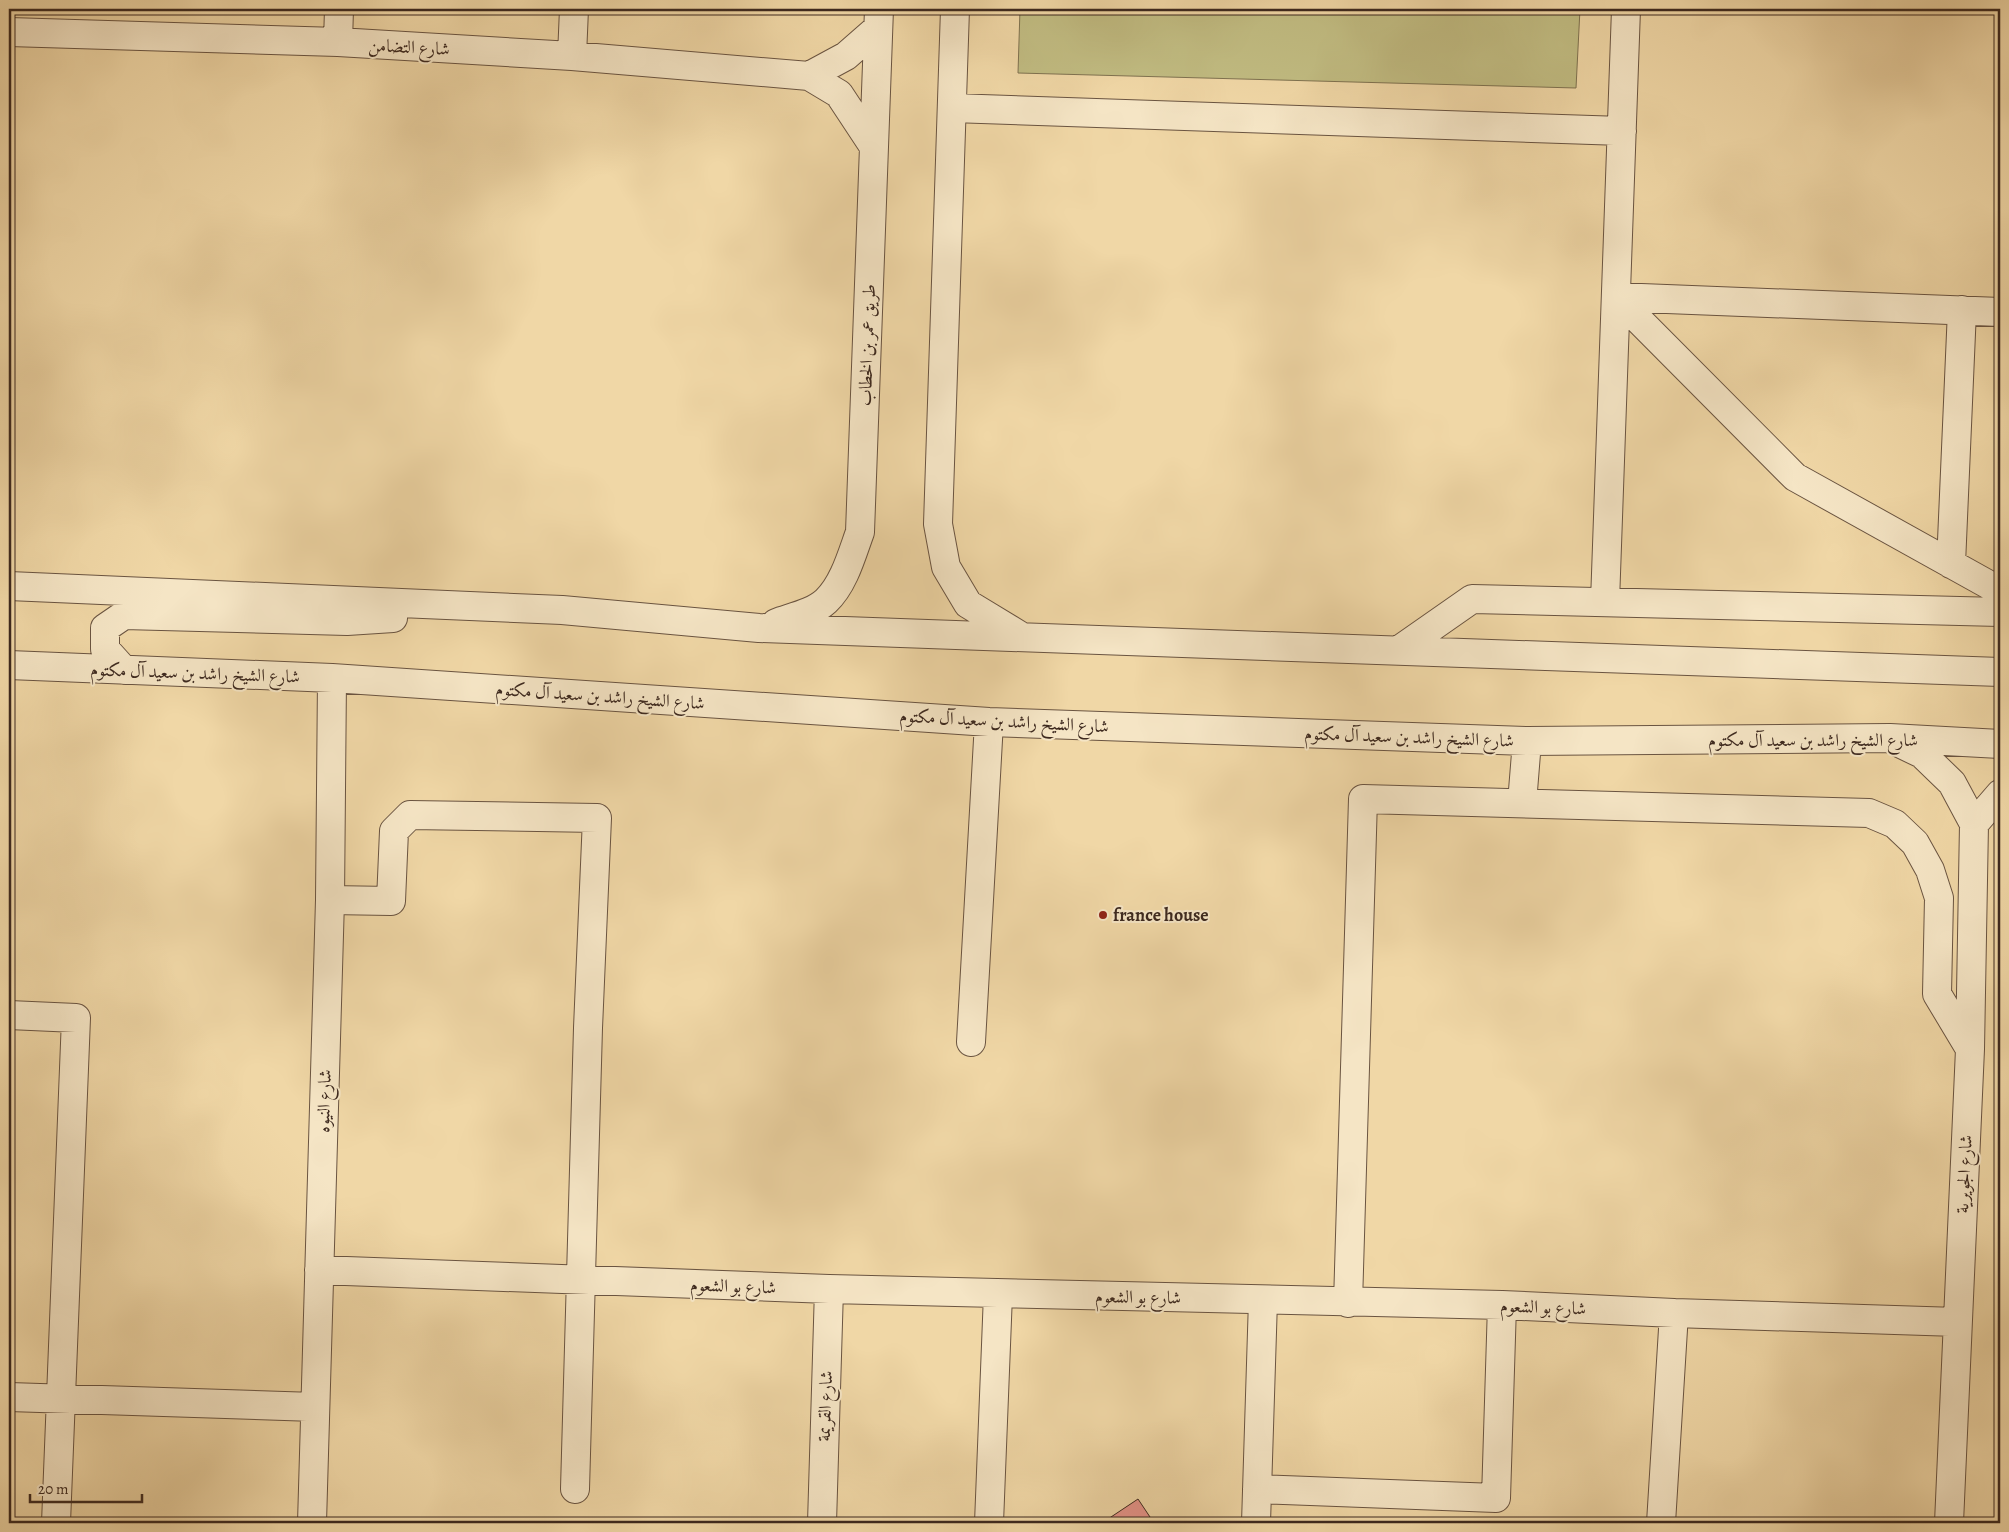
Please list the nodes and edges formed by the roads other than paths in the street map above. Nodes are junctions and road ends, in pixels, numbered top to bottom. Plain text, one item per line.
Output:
1 (339, 9) edge
2 (574, 9) edge
3 (955, 9) edge
4 (1626, 9) edge
5 (879, 19) edge
6 (9, 32) edge
7 (338, 42) junction
8 (572, 56) junction
9 (808, 76) junction
10 (952, 108) junction
11 (1622, 131) junction
12 (874, 147) junction
13 (1616, 297) junction
14 (1962, 310) junction
15 (2000, 312) edge
16 (1951, 564) junction
17 (9, 586) edge
18 (2000, 591) edge
19 (1605, 602) junction
20 (562, 610) junction
21 (2000, 612) edge
22 (759, 628) junction
23 (1020, 636) junction
24 (1399, 650) junction
25 (9, 665) edge
26 (124, 670) junction
27 (2000, 672) edge
28 (332, 678) junction
29 (989, 722) junction
30 (1890, 738) junction
31 (1527, 741) junction
32 (2000, 744) edge
33 (2000, 794) edge
34 (1522, 803) junction
35 (1974, 824) junction
36 (330, 900) junction
37 (9, 1015) edge
38 (972, 1042) dead end
39 (1970, 1049) junction
40 (319, 1270) junction
41 (582, 1280) junction
42 (829, 1289) junction
43 (998, 1294) junction
44 (1263, 1300) junction
45 (1348, 1302) junction
46 (1502, 1305) junction
47 (1674, 1313) junction
48 (1957, 1322) junction
49 (9, 1397) edge
50 (60, 1398) junction
51 (315, 1407) junction
52 (575, 1489) dead end
53 (1257, 1489) junction
54 (56, 1523) edge
55 (312, 1523) edge
56 (822, 1523) edge
57 (989, 1523) edge
58 (1256, 1523) edge
59 (1661, 1523) edge
60 (1949, 1523) edge

1 - 7 street
2 - 8 street
3 - 10 street
4 - 11 street
5 - 9 street
5 - 12 street, طريق عمر بن الخطاب
6 - 7 street, شارع التضامن
7 - 8 street, شارع التضامن
8 - 9 street, شارع التضامن
9 - 12 street, شارع التضامن
10 - 11 street
10 - 23 street
11 - 13 street
12 - 22 street, طريق عمر بن الخطاب
13 - 14 street
13 - 16 street
13 - 19 street
14 - 15 street
14 - 16 street
16 - 18 street
17 - 20 street
19 - 21 street
19 - 24 street
20 - 22 street
20 - 26 street
22 - 23 street
23 - 24 street
24 - 27 street
25 - 26 street, شارع الشيخ راشد بن سعيد آل مكتوم
26 - 28 street, شارع الشيخ راشد بن سعيد آل مكتوم
28 - 29 street, شارع الشيخ راشد بن سعيد آل مكتوم
28 - 36 street, شارع النيوه
29 - 31 street, شارع الشيخ راشد بن سعيد آل مكتوم
29 - 38 street
30 - 31 street, شارع الشيخ راشد بن سعيد آل مكتوم
30 - 32 street, شارع الشيخ راشد بن سعيد آل مكتوم
30 - 35 street, شارع الجويرية
31 - 34 street
33 - 35 street
34 - 39 street
34 - 45 street
35 - 39 street, شارع الجويرية
36 - 40 street, شارع النيوه
36 - 41 street
37 - 50 street
39 - 48 street, شارع الجويرية
40 - 41 street, شارع بو الشعوم
40 - 51 street, شارع النيوه
41 - 42 street, شارع بو الشعوم
41 - 52 street
42 - 43 street, شارع بو الشعوم
42 - 56 street, شارع القريمة
43 - 44 street, شارع بو الشعوم
43 - 57 street
44 - 45 street, شارع بو الشعوم
44 - 53 street
45 - 46 street, شارع بو الشعوم
46 - 47 street, شارع بو الشعوم
46 - 53 street
47 - 48 street, شارع بو الشعوم
47 - 59 street
48 - 60 street, شارع الجويرية
49 - 50 street
50 - 51 street
50 - 54 street
51 - 55 street, شارع النيوه
53 - 58 street

